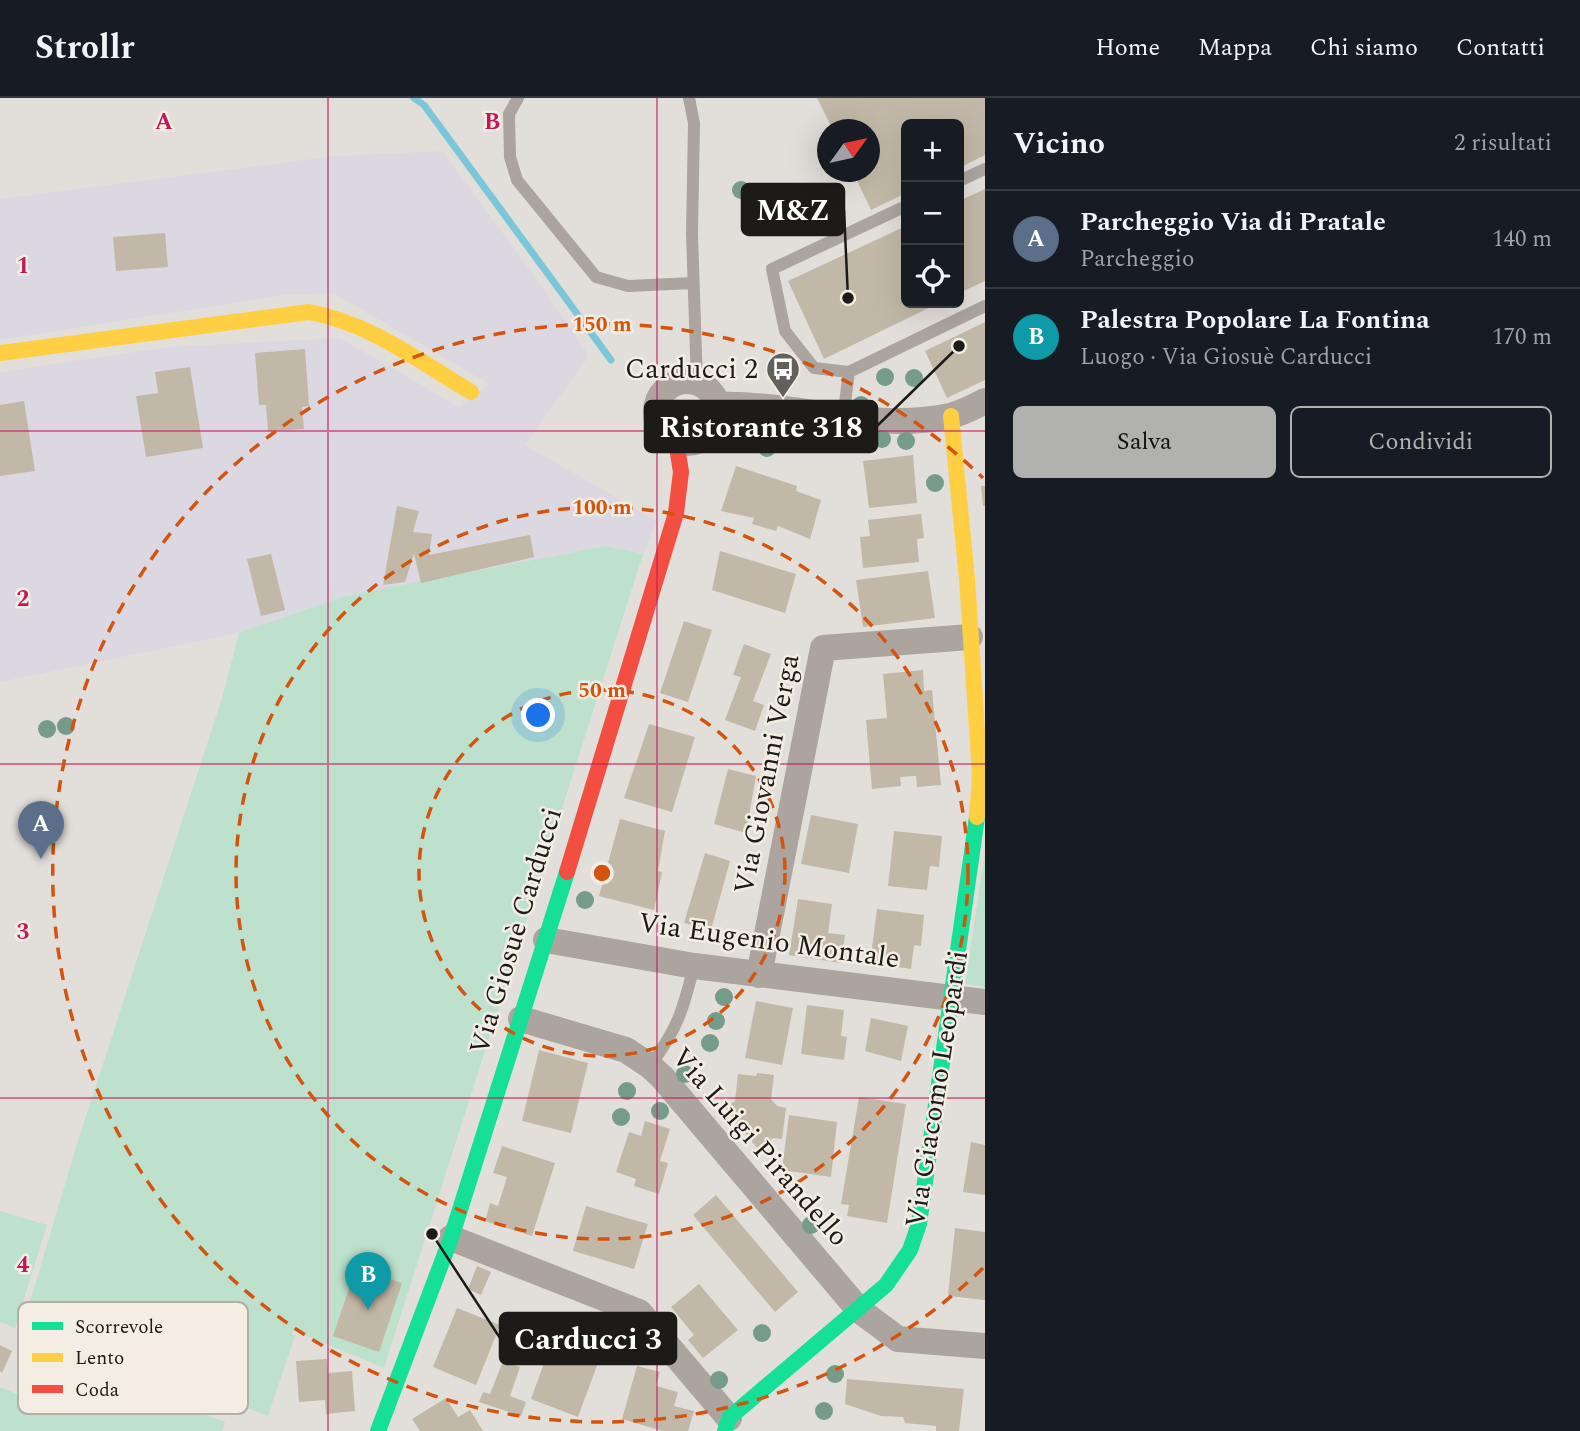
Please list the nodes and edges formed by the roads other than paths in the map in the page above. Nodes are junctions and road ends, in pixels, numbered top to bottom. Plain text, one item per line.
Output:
1 (518, 98) edge
2 (689, 98) edge
3 (985, 169) edge
4 (964, 179) edge
5 (901, 208) edge
6 (693, 283) junction
7 (985, 306) edge
8 (0, 354) edge
9 (849, 372) junction
10 (697, 383) junction
11 (471, 391) dead end
12 (985, 401) edge
13 (717, 405) junction
14 (951, 416) junction
15 (843, 418) junction
16 (676, 441) junction
17 (976, 578) edge
18 (970, 637) junction
19 (982, 800) edge
20 (546, 940) junction
21 (694, 965) junction
22 (760, 975) junction
23 (951, 997) junction
24 (985, 1002) edge
25 (521, 1019) junction
26 (650, 1066) junction
27 (451, 1238) junction
28 (859, 1310) junction
29 (985, 1346) edge
30 (727, 1424) edge
31 (378, 1431) edge

1 - 6 lane
2 - 6 lane
3 - 4 lane
5 - 9 lane
6 - 10 lane
7 - 9 lane
8 - 11 street
9 - 15 lane
10 - 13 street
10 - 16 street, Via Giosuè Carducci
12 - 14 street
13 - 15 street
13 - 16 street
14 - 15 street
14 - 17 street, Via Giacomo Leopardi
16 - 20 street, Via Giosuè Carducci
17 - 18 street, Via Giacomo Leopardi
18 - 19 street, Via Giacomo Leopardi
18 - 22 street, Via Giovanni Verga
19 - 23 street, Via Giacomo Leopardi
20 - 21 street, Via Eugenio Montale
20 - 25 street, Via Giosuè Carducci
21 - 22 street, Via Eugenio Montale
21 - 26 lane
22 - 23 street, Via Eugenio Montale
23 - 24 street, Via Eugenio Montale
23 - 28 street, Via Giacomo Leopardi
25 - 26 street, Via Luigi Pirandello
25 - 27 street, Via Giosuè Carducci
26 - 28 street, Via Luigi Pirandello
27 - 30 street
27 - 31 street, Via Giosuè Carducci
28 - 29 street, Via Luigi Pirandello
28 - 30 street, Via Giacomo Leopardi

